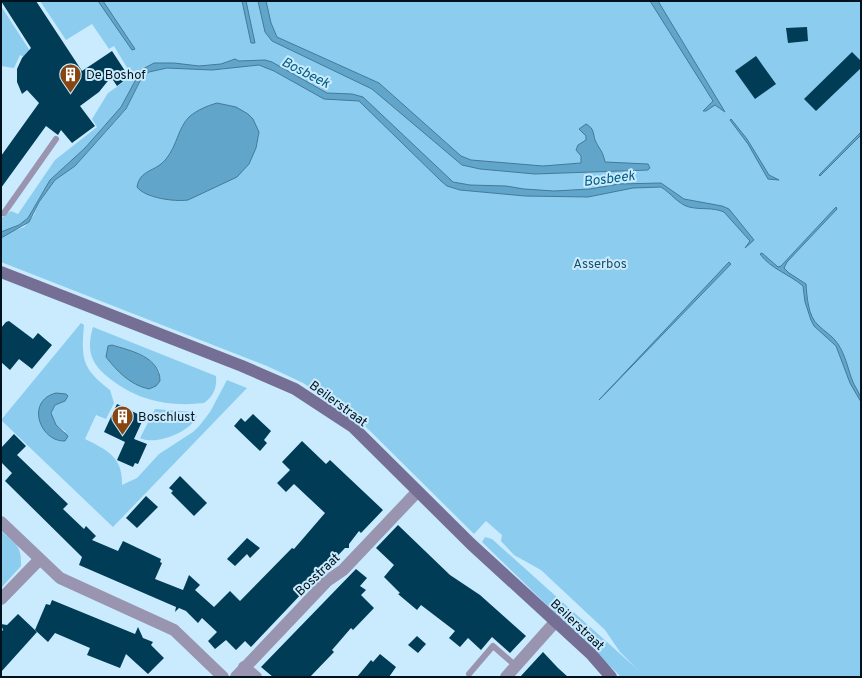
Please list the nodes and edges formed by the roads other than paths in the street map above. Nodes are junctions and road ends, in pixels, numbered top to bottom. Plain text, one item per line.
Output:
1 (56, 139) dead end
2 (1, 214) edge
3 (1, 272) edge
4 (417, 492) junction
5 (1, 522) edge
6 (39, 560) junction
7 (1, 600) edge
8 (556, 621) junction
9 (516, 666) junction
10 (244, 667) junction
11 (469, 674) dead end
12 (223, 677) edge
13 (236, 677) edge
14 (256, 677) edge
15 (506, 677) edge
16 (611, 677) edge

1 - 2 lane
3 - 4 street, Beilerstraat
4 - 8 street, Beilerstraat
4 - 10 street, Bosstraat
5 - 6 street
6 - 7 street
6 - 12 street
8 - 9 street
8 - 16 street, Beilerstraat
9 - 11 lane
9 - 15 street
10 - 13 street, Bosstraat
10 - 14 street

